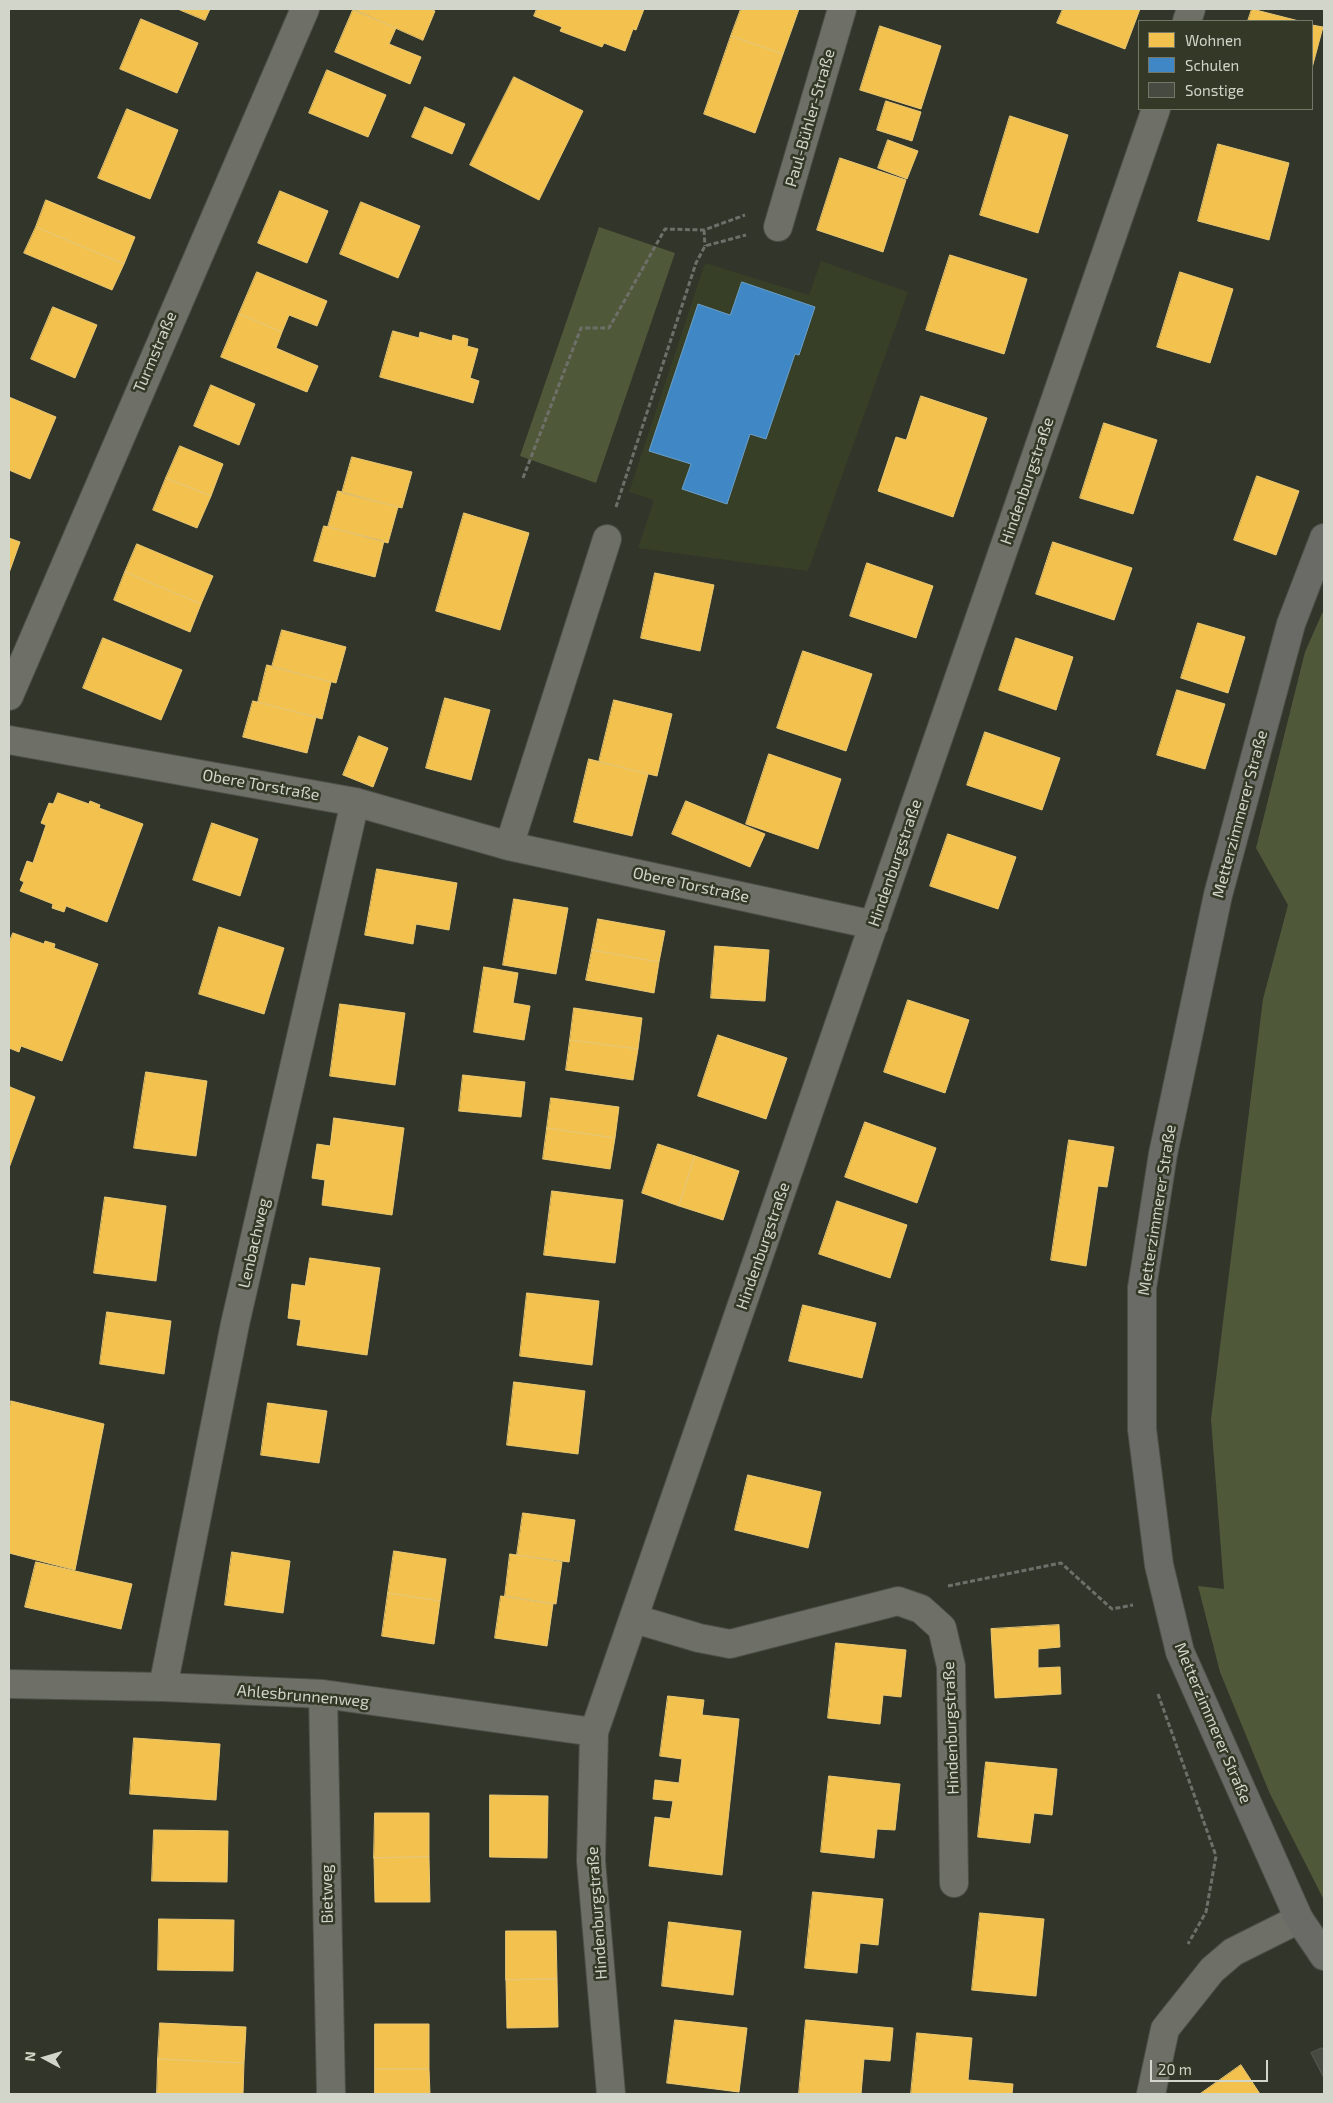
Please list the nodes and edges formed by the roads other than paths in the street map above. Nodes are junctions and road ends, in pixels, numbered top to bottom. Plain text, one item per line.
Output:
1 (305, 9) edge
2 (842, 9) edge
3 (1156, 110) edge
4 (779, 225) road end
5 (1324, 538) edge
6 (606, 539) dead end
7 (9, 696) edge
8 (9, 740) edge
9 (355, 802) junction
10 (509, 846) junction
11 (874, 925) junction
12 (635, 1619) junction
13 (9, 1684) edge
14 (163, 1687) junction
15 (323, 1694) junction
16 (594, 1732) junction
17 (954, 1884) dead end
18 (1299, 1919) junction
19 (1324, 1956) edge
20 (331, 2094) edge
21 (611, 2094) edge
22 (1151, 2094) edge

1 - 7 street, Turmstraße
2 - 4 street, Paul-Bühler-Straße
3 - 11 street, Hindenburgstraße
5 - 18 main road, Metterzimmerer Straße
6 - 10 street
8 - 9 street, Obere Torstraße
9 - 10 street, Obere Torstraße
9 - 14 street, Lenbachweg
10 - 11 street, Obere Torstraße
11 - 12 street, Hindenburgstraße
12 - 16 street, Hindenburgstraße
12 - 17 street, Hindenburgstraße
13 - 14 street, Ahlesbrunnenweg
14 - 15 street, Ahlesbrunnenweg
15 - 16 street, Ahlesbrunnenweg
15 - 20 street, Bietweg
16 - 21 street, Hindenburgstraße
18 - 19 main road, Metterzimmerer Straße
18 - 22 street

